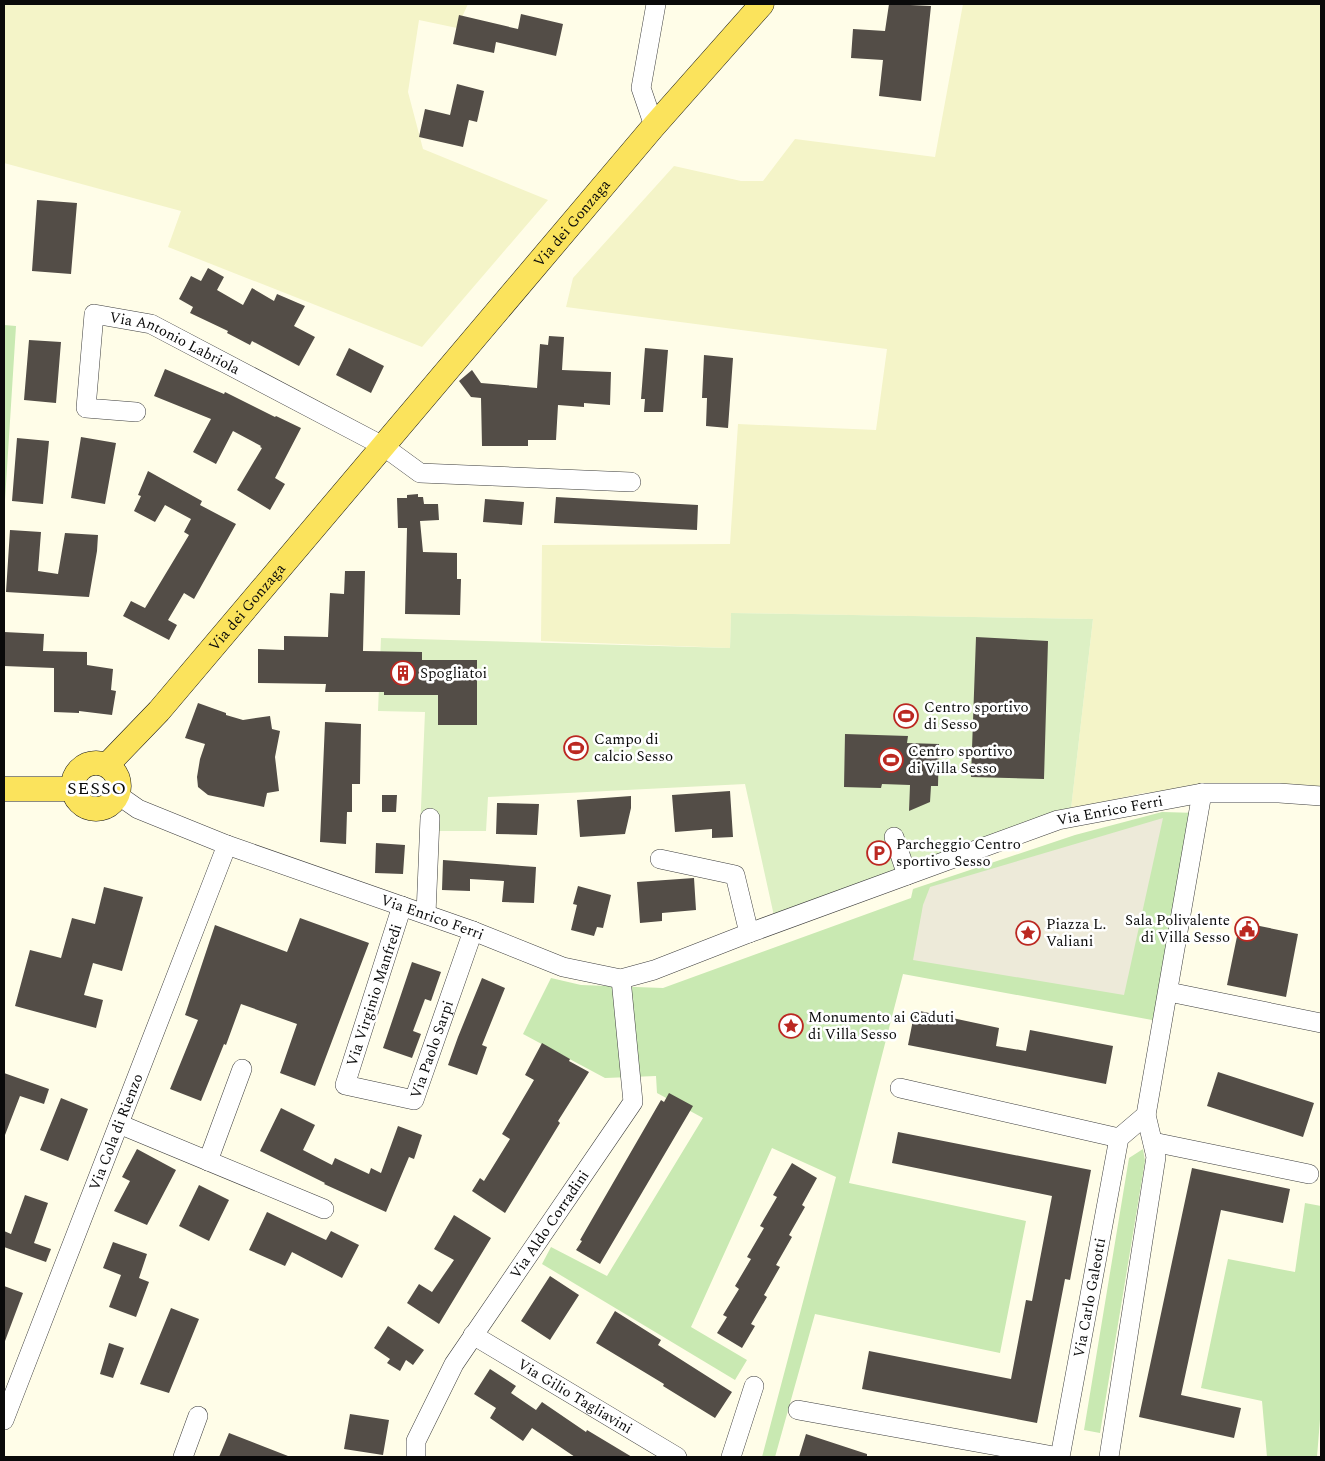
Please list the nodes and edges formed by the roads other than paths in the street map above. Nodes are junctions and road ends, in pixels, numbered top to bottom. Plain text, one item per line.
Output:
1 (656, 4) edge
2 (762, 4) edge
3 (654, 126) junction
4 (136, 412) dead end
5 (383, 446) junction
6 (631, 482) dead end
7 (107, 765) junction
8 (4, 789) edge
9 (73, 789) junction
10 (1202, 793) junction
11 (118, 795) junction
12 (1321, 796) edge
13 (430, 818) dead end
14 (894, 837) dead end
15 (227, 844) junction
16 (660, 858) dead end
17 (907, 875) junction
18 (402, 906) junction
19 (426, 914) junction
20 (473, 931) junction
21 (749, 932) junction
22 (621, 979) junction
23 (1169, 992) junction
24 (1321, 1023) edge
25 (242, 1069) dead end
26 (345, 1085) joint
27 (900, 1088) dead end
28 (1146, 1115) junction
29 (119, 1124) junction
30 (1119, 1138) junction
31 (1153, 1142) junction
32 (208, 1161) junction
33 (1310, 1174) dead end
34 (324, 1209) dead end
35 (473, 1335) junction
36 (754, 1386) dead end
37 (798, 1410) dead end
38 (4, 1416) edge
39 (198, 1416) dead end
40 (183, 1457) edge
41 (416, 1457) edge
42 (677, 1457) edge
43 (731, 1457) edge
44 (1060, 1457) edge
45 (1109, 1457) edge

1 - 3 street
2 - 3 main road, Via dei Gonzaga
3 - 5 main road, Via dei Gonzaga
4 - 5 street, Via Antonio Labriola
5 - 6 street
5 - 7 main road, Via dei Gonzaga
7 - 9 main road
7 - 11 main road
8 - 9 main road
9 - 11 main road
10 - 12 street, Via Enrico Ferri
10 - 17 street, Via Enrico Ferri
10 - 23 street
11 - 15 street, Via Enrico Ferri
13 - 19 street
14 - 17 street
15 - 18 street, Via Enrico Ferri
15 - 29 street, Via Cola di Rienzo
16 - 21 street
17 - 21 street, Via Enrico Ferri
18 - 19 street, Via Enrico Ferri
18 - 26 street, Via Virginio Manfredi
19 - 20 street, Via Enrico Ferri
20 - 22 street, Via Enrico Ferri
20 - 26 street, Via Paolo Sarpi
21 - 22 street, Via Enrico Ferri
22 - 35 street, Via Aldo Corradini
23 - 24 street
23 - 28 street
25 - 32 street
27 - 30 street
28 - 30 street
28 - 31 street
29 - 32 street
29 - 38 street, Via Cola di Rienzo
30 - 44 street, Via Carlo Galeotti
31 - 33 street
31 - 45 street
32 - 34 street
35 - 41 street, Via Aldo Corradini
35 - 42 street, Via Gilio Tagliavini
36 - 43 street
37 - 44 street, Via Carlo Galeotti
39 - 40 street

